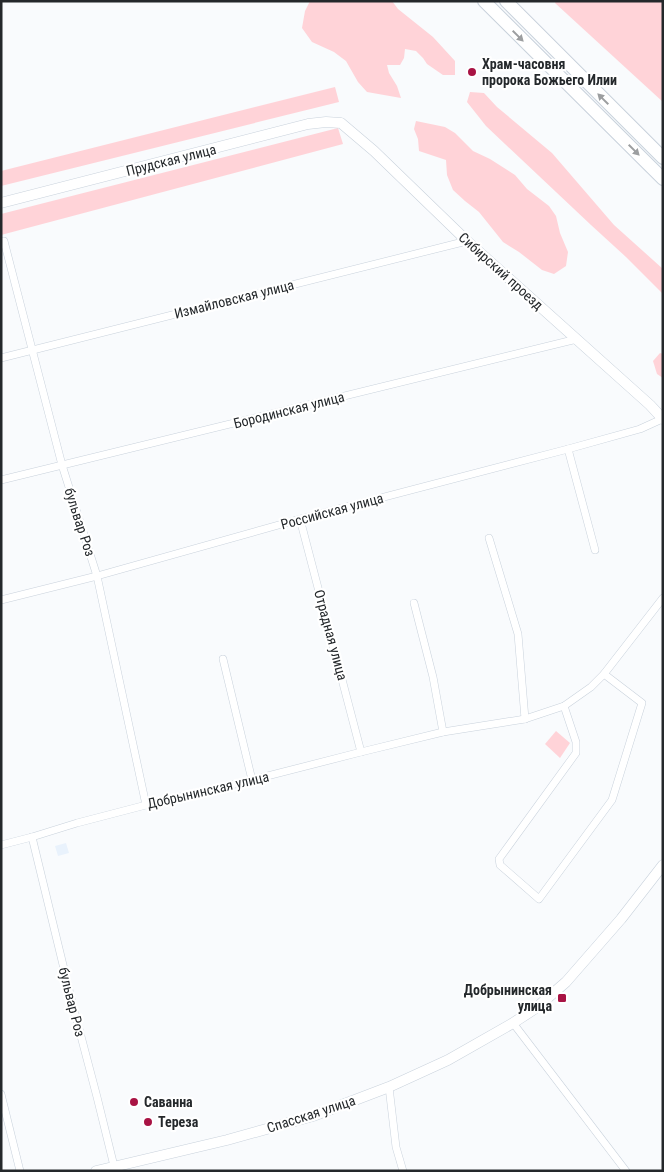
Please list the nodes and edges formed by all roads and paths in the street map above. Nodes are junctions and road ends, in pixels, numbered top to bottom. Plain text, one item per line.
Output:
1 (484, 1) edge
2 (506, 1) edge
3 (341, 123) joint
4 (663, 158) edge
5 (663, 179) edge
6 (1, 203) edge
7 (4, 241) dead end
8 (467, 241) junction
9 (577, 339) junction
10 (33, 350) junction
11 (1, 358) edge
12 (663, 419) edge
13 (568, 449) junction
14 (62, 465) junction
15 (1, 480) edge
16 (300, 519) junction
17 (489, 538) dead end
18 (595, 550) dead end
19 (97, 576) junction
20 (663, 598) edge
21 (1, 600) edge
22 (414, 603) dead end
23 (223, 659) dead end
24 (604, 674) junction
25 (564, 706) junction
26 (525, 719) junction
27 (442, 732) junction
28 (361, 752) junction
29 (252, 780) junction
30 (146, 805) junction
31 (32, 837) junction
32 (1, 845) edge
33 (663, 865) edge
34 (513, 1023) junction
35 (389, 1088) junction
36 (1, 1094) edge
37 (114, 1166) junction
38 (20, 1171) edge
39 (96, 1171) edge
40 (404, 1171) edge
41 (626, 1171) edge

1 -> 5 highway
4 -> 2 highway
3 - 6 street, Прудская улица
3 - 8 street, Сибирский проезд
7 - 10 street, бульвар Роз
8 - 9 street, Сибирский проезд
8 - 10 street, Измайловская улица
9 - 12 street, Сибирский проезд
9 - 14 street, Бородинская улица
10 - 11 street, Измайловская улица
10 - 14 street, бульвар Роз
12 - 13 street, Российская улица
13 - 16 street, Российская улица
13 - 18 street
14 - 15 street, Бородинская улица
14 - 19 street, бульвар Роз
16 - 19 street, Российская улица
16 - 28 street, Отрадная улица
17 - 26 street
19 - 21 street, Российская улица
19 - 30 street, бульвар Роз
20 - 24 street, Добрынинская улица
22 - 27 street
23 - 29 street
24 - 25 street, Добрынинская улица
24 - 25 street
25 - 26 street, Добрынинская улица
26 - 27 street, Добрынинская улица
27 - 28 street, Добрынинская улица
28 - 29 street, Добрынинская улица
29 - 30 street, Добрынинская улица
30 - 31 street, Добрынинская улица
31 - 32 street, Добрынинская улица
31 - 37 street, бульвар Роз
33 - 34 street, Спасская улица
34 - 35 street, Спасская улица
34 - 41 street
35 - 37 street, Спасская улица
35 - 40 street
36 - 38 street
37 - 39 street, Спасская улица

